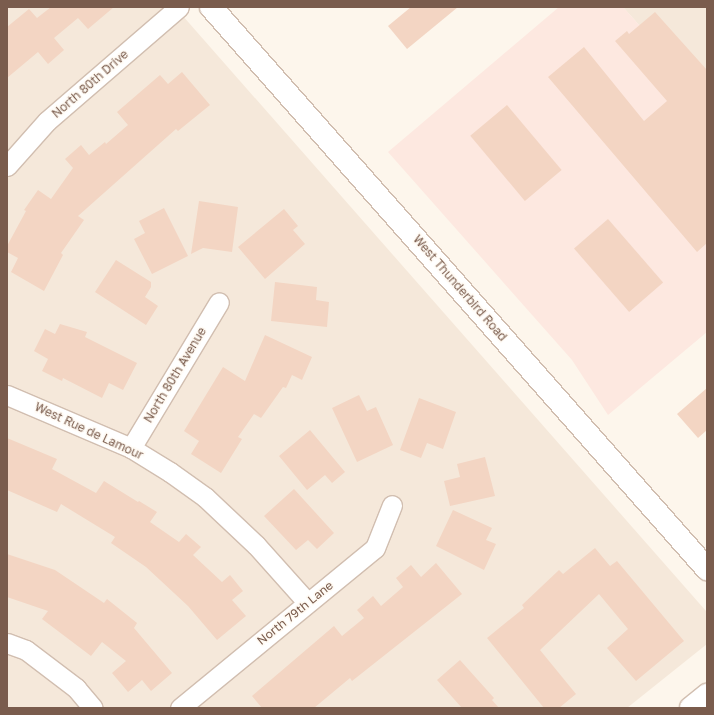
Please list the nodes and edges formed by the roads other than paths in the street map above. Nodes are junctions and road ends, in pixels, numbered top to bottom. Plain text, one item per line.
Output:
1 (179, 7) edge
2 (211, 7) edge
3 (7, 166) edge
4 (219, 302) dead end
5 (7, 395) edge
6 (131, 448) junction
7 (392, 505) dead end
8 (707, 570) edge
9 (307, 602) junction
10 (7, 642) edge
11 (707, 695) edge
12 (93, 708) edge
13 (180, 708) edge
14 (691, 708) edge

1 - 3 street, North 80th Drive
2 - 8 main road, West Thunderbird Road
4 - 6 street, North 80th Avenue
5 - 6 street, West Rue de Lamour
6 - 9 street, West Rue de Lamour
7 - 9 street, North 79th Lane
9 - 13 street, North 79th Lane
10 - 12 street
11 - 14 main road

